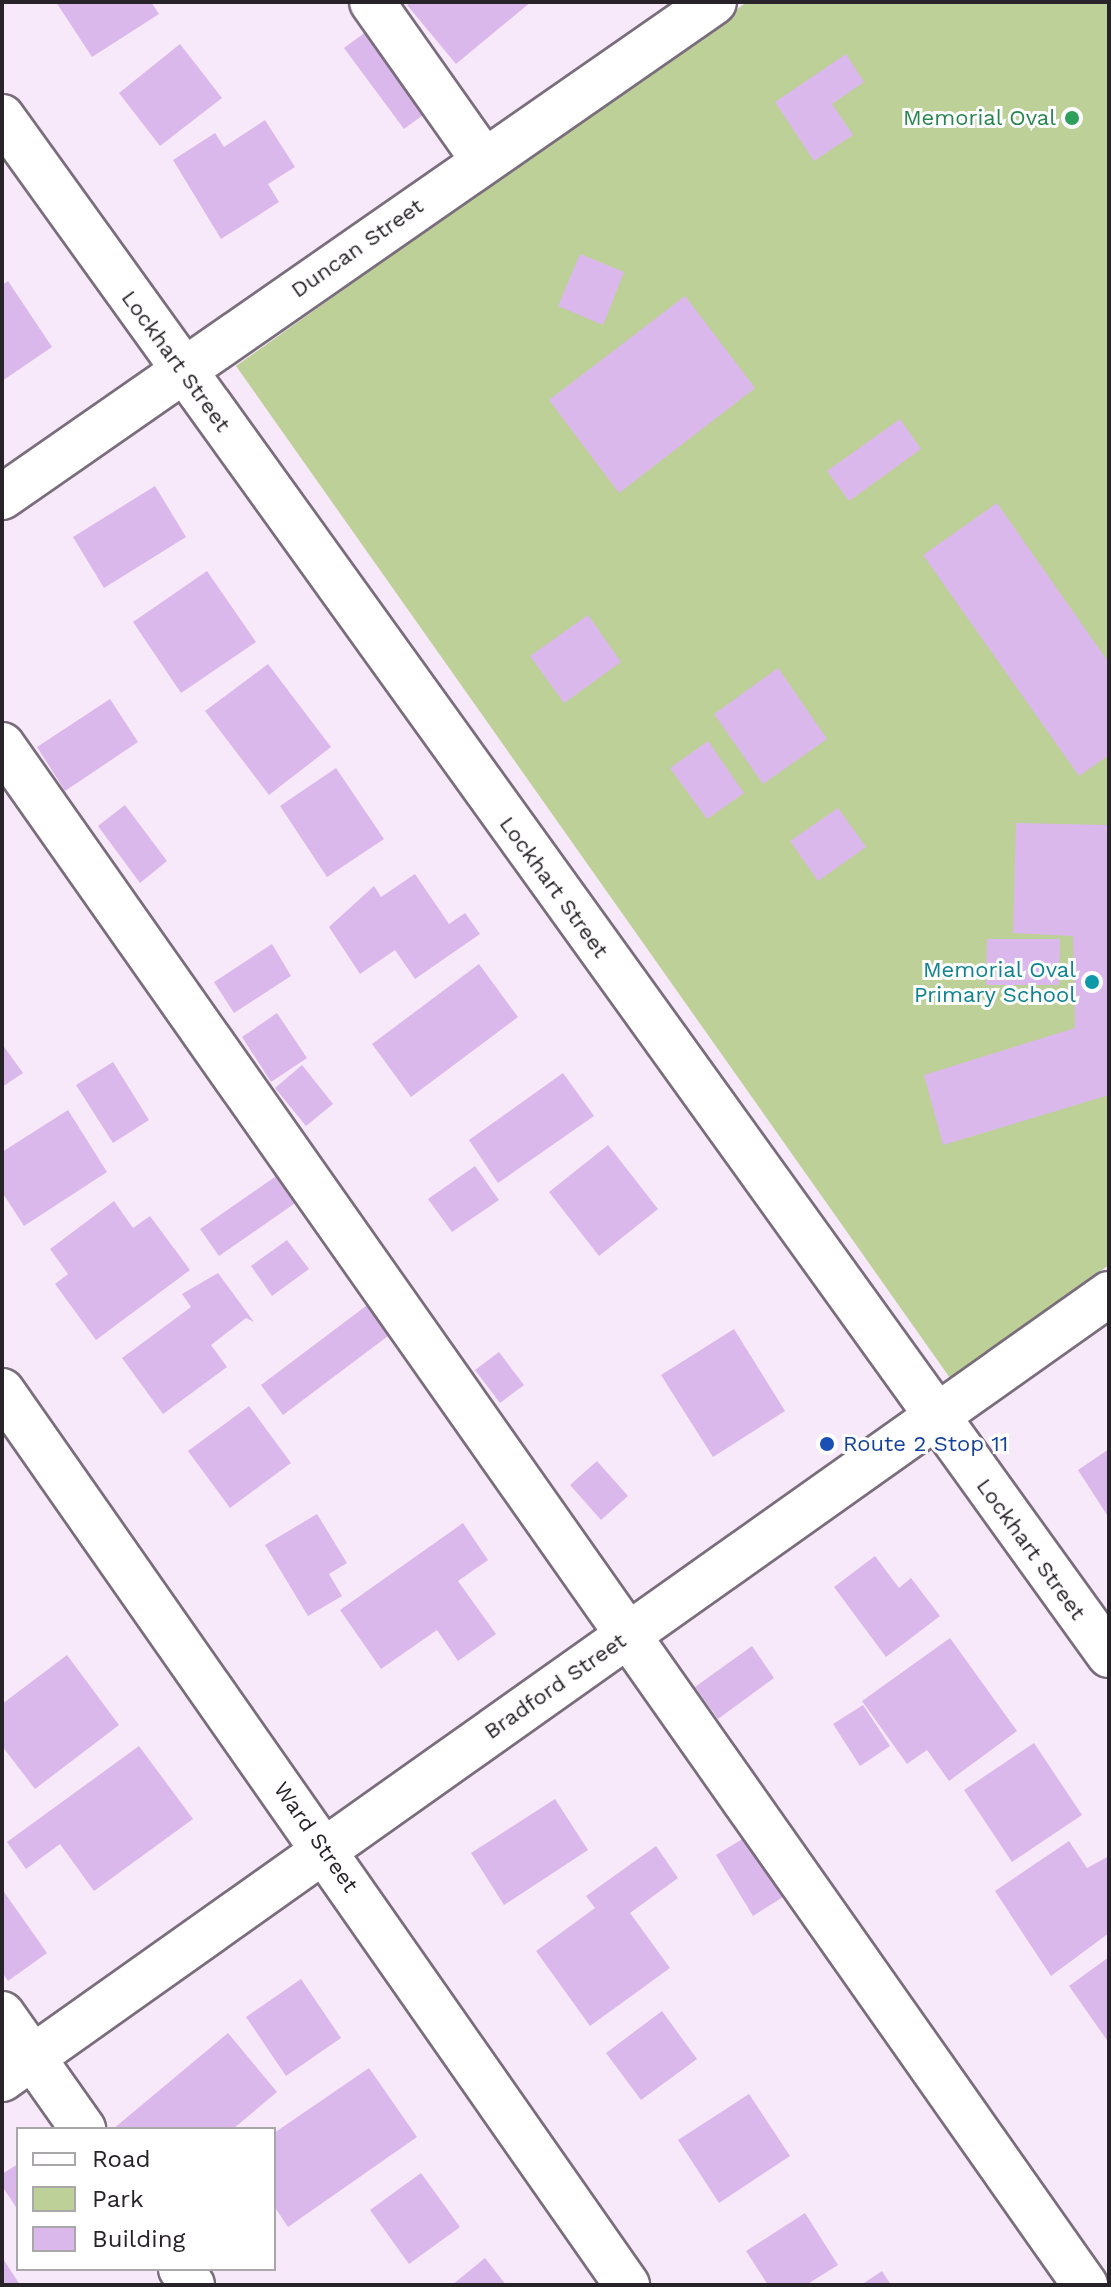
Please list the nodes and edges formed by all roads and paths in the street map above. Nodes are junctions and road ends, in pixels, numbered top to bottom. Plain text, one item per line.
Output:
1 (372, 2) edge
2 (714, 2) edge
3 (2, 117) edge
4 (484, 161) junction
5 (182, 369) junction
6 (2, 497) edge
7 (2, 745) edge
8 (1109, 1294) edge
9 (2, 1391) edge
10 (934, 1415) junction
11 (628, 1634) junction
12 (1109, 1655) edge
13 (325, 1849) junction
14 (2, 2014) edge
15 (17, 2068) edge
16 (81, 2127) edge
17 (627, 2285) edge
18 (1085, 2285) edge

1 - 4 street
2 - 4 street, Duncan Street
3 - 5 street, Lockhart Street
4 - 5 street, Duncan Street
5 - 6 street, Duncan Street
5 - 10 street, Lockhart Street
7 - 11 street
8 - 10 street, Bradford Street
9 - 13 street, Ward Street
10 - 11 street, Bradford Street
10 - 12 street, Lockhart Street
11 - 13 street, Bradford Street
11 - 18 street
13 - 15 street, Bradford Street
13 - 17 street, Ward Street
14 - 15 street
15 - 16 street

